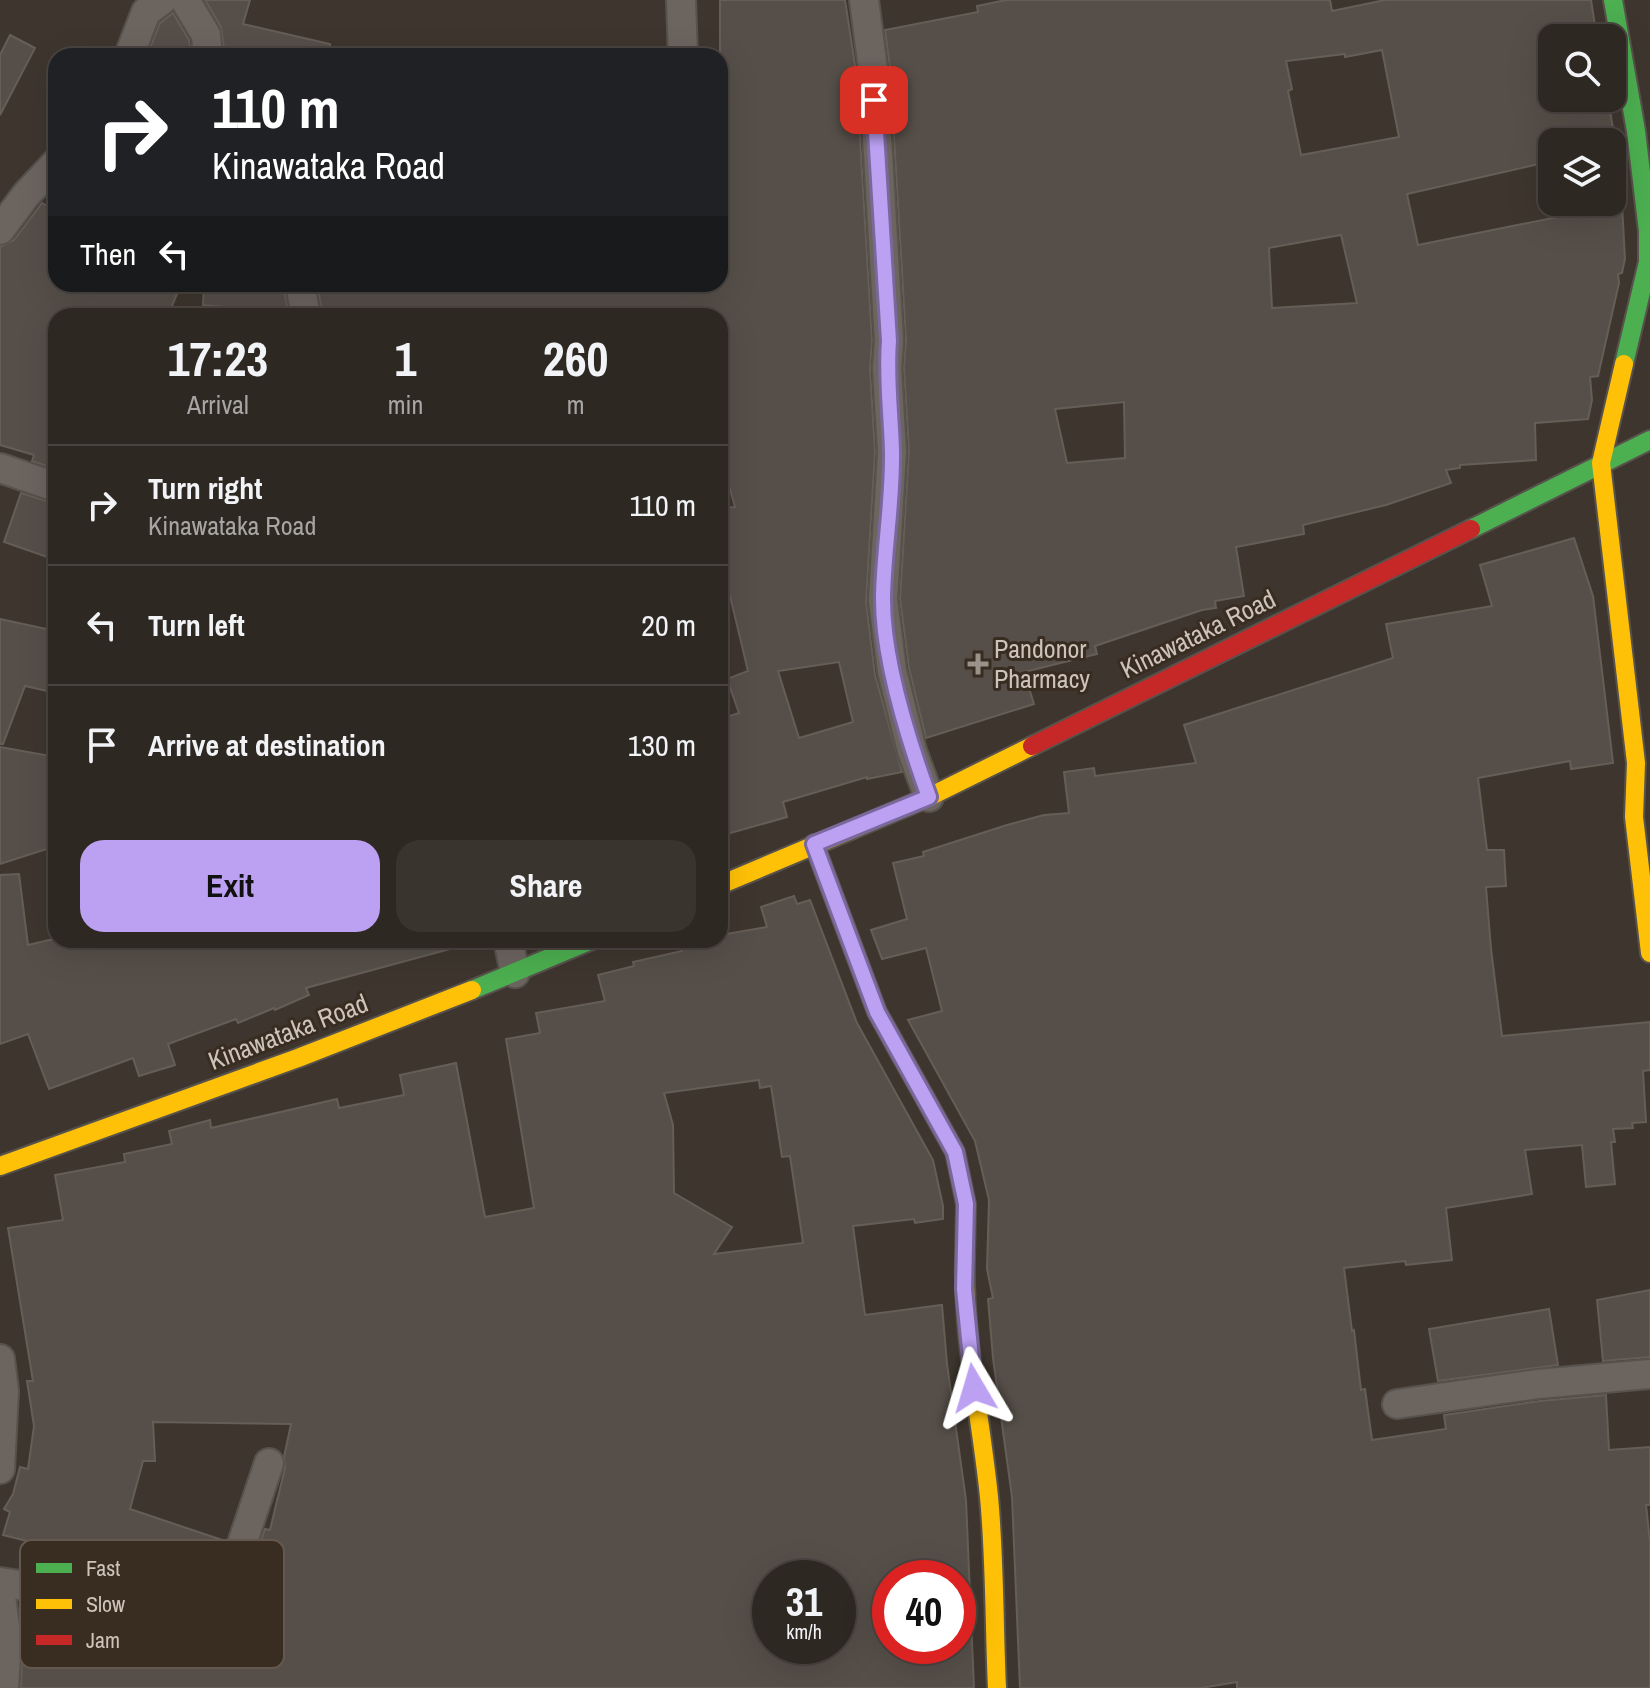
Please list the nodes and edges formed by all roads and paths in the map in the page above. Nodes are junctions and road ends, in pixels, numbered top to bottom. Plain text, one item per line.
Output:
1 (162, 0) edge
2 (185, 0) edge
3 (681, 0) edge
4 (864, 0) edge
5 (1613, 0) edge
6 (132, 48) edge
7 (207, 48) edge
8 (683, 48) edge
9 (48, 172) edge
10 (0, 230) edge
11 (1650, 440) edge
12 (1601, 463) junction
13 (0, 468) edge
14 (48, 484) edge
15 (929, 797) junction
16 (814, 844) junction
17 (728, 882) edge
18 (510, 948) edge
19 (573, 948) edge
20 (1650, 953) edge
21 (515, 973) junction
22 (0, 1166) edge
23 (0, 1359) edge
24 (1650, 1374) edge
25 (1397, 1404) dead end
26 (269, 1463) dead end
27 (0, 1469) edge
28 (243, 1540) edge
29 (0, 1582) edge
30 (20, 1585) edge
31 (0, 1589) edge
32 (4, 1688) edge
33 (997, 1688) edge

1 - 6 street
2 - 7 street
3 - 8 street
4 - 15 street
5 - 12 street
9 - 10 street
11 - 12 street, Kinawataka Road
12 - 15 street, Kinawataka Road
12 - 20 street
13 - 14 street
15 - 16 street, Kinawataka Road
16 - 17 street, Kinawataka Road
16 - 33 street
18 - 21 street
19 - 21 street, Kinawataka Road
21 - 22 street, Kinawataka Road
23 - 27 street
24 - 25 street
26 - 28 street
29 - 30 street
31 - 32 street

